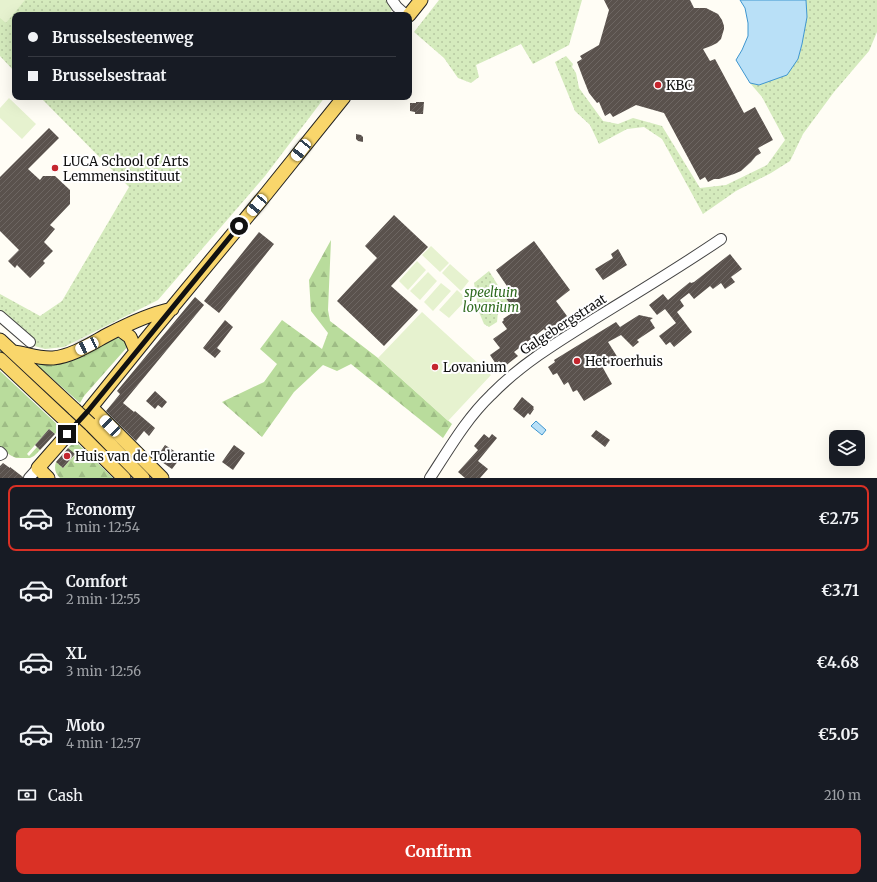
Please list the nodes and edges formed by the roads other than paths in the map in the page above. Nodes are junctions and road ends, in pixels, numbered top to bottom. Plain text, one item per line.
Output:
1 (392, 0) edge
2 (421, 0) edge
3 (402, 12) edge
4 (411, 12) edge
5 (342, 100) edge
6 (721, 239) dead end
7 (172, 309) junction
8 (0, 316) edge
9 (119, 329) junction
10 (0, 340) edge
11 (30, 342) dead end
12 (14, 352) junction
13 (136, 352) junction
14 (0, 359) edge
15 (91, 407) junction
16 (32, 475) edge
17 (48, 478) edge
18 (124, 478) edge
19 (143, 478) edge
20 (162, 478) edge
21 (430, 478) edge

1 - 3 street
2 - 4 main road
5 - 7 main road
6 - 21 street, Galgebergstraat
7 - 9 main road
7 - 13 main road
8 - 11 street
9 - 12 main road
9 - 13 main road
10 - 12 main road
12 - 19 main road, bridge
13 - 15 main road
14 - 18 main road, bridge
15 - 16 main road
15 - 20 main road
16 - 17 main road

